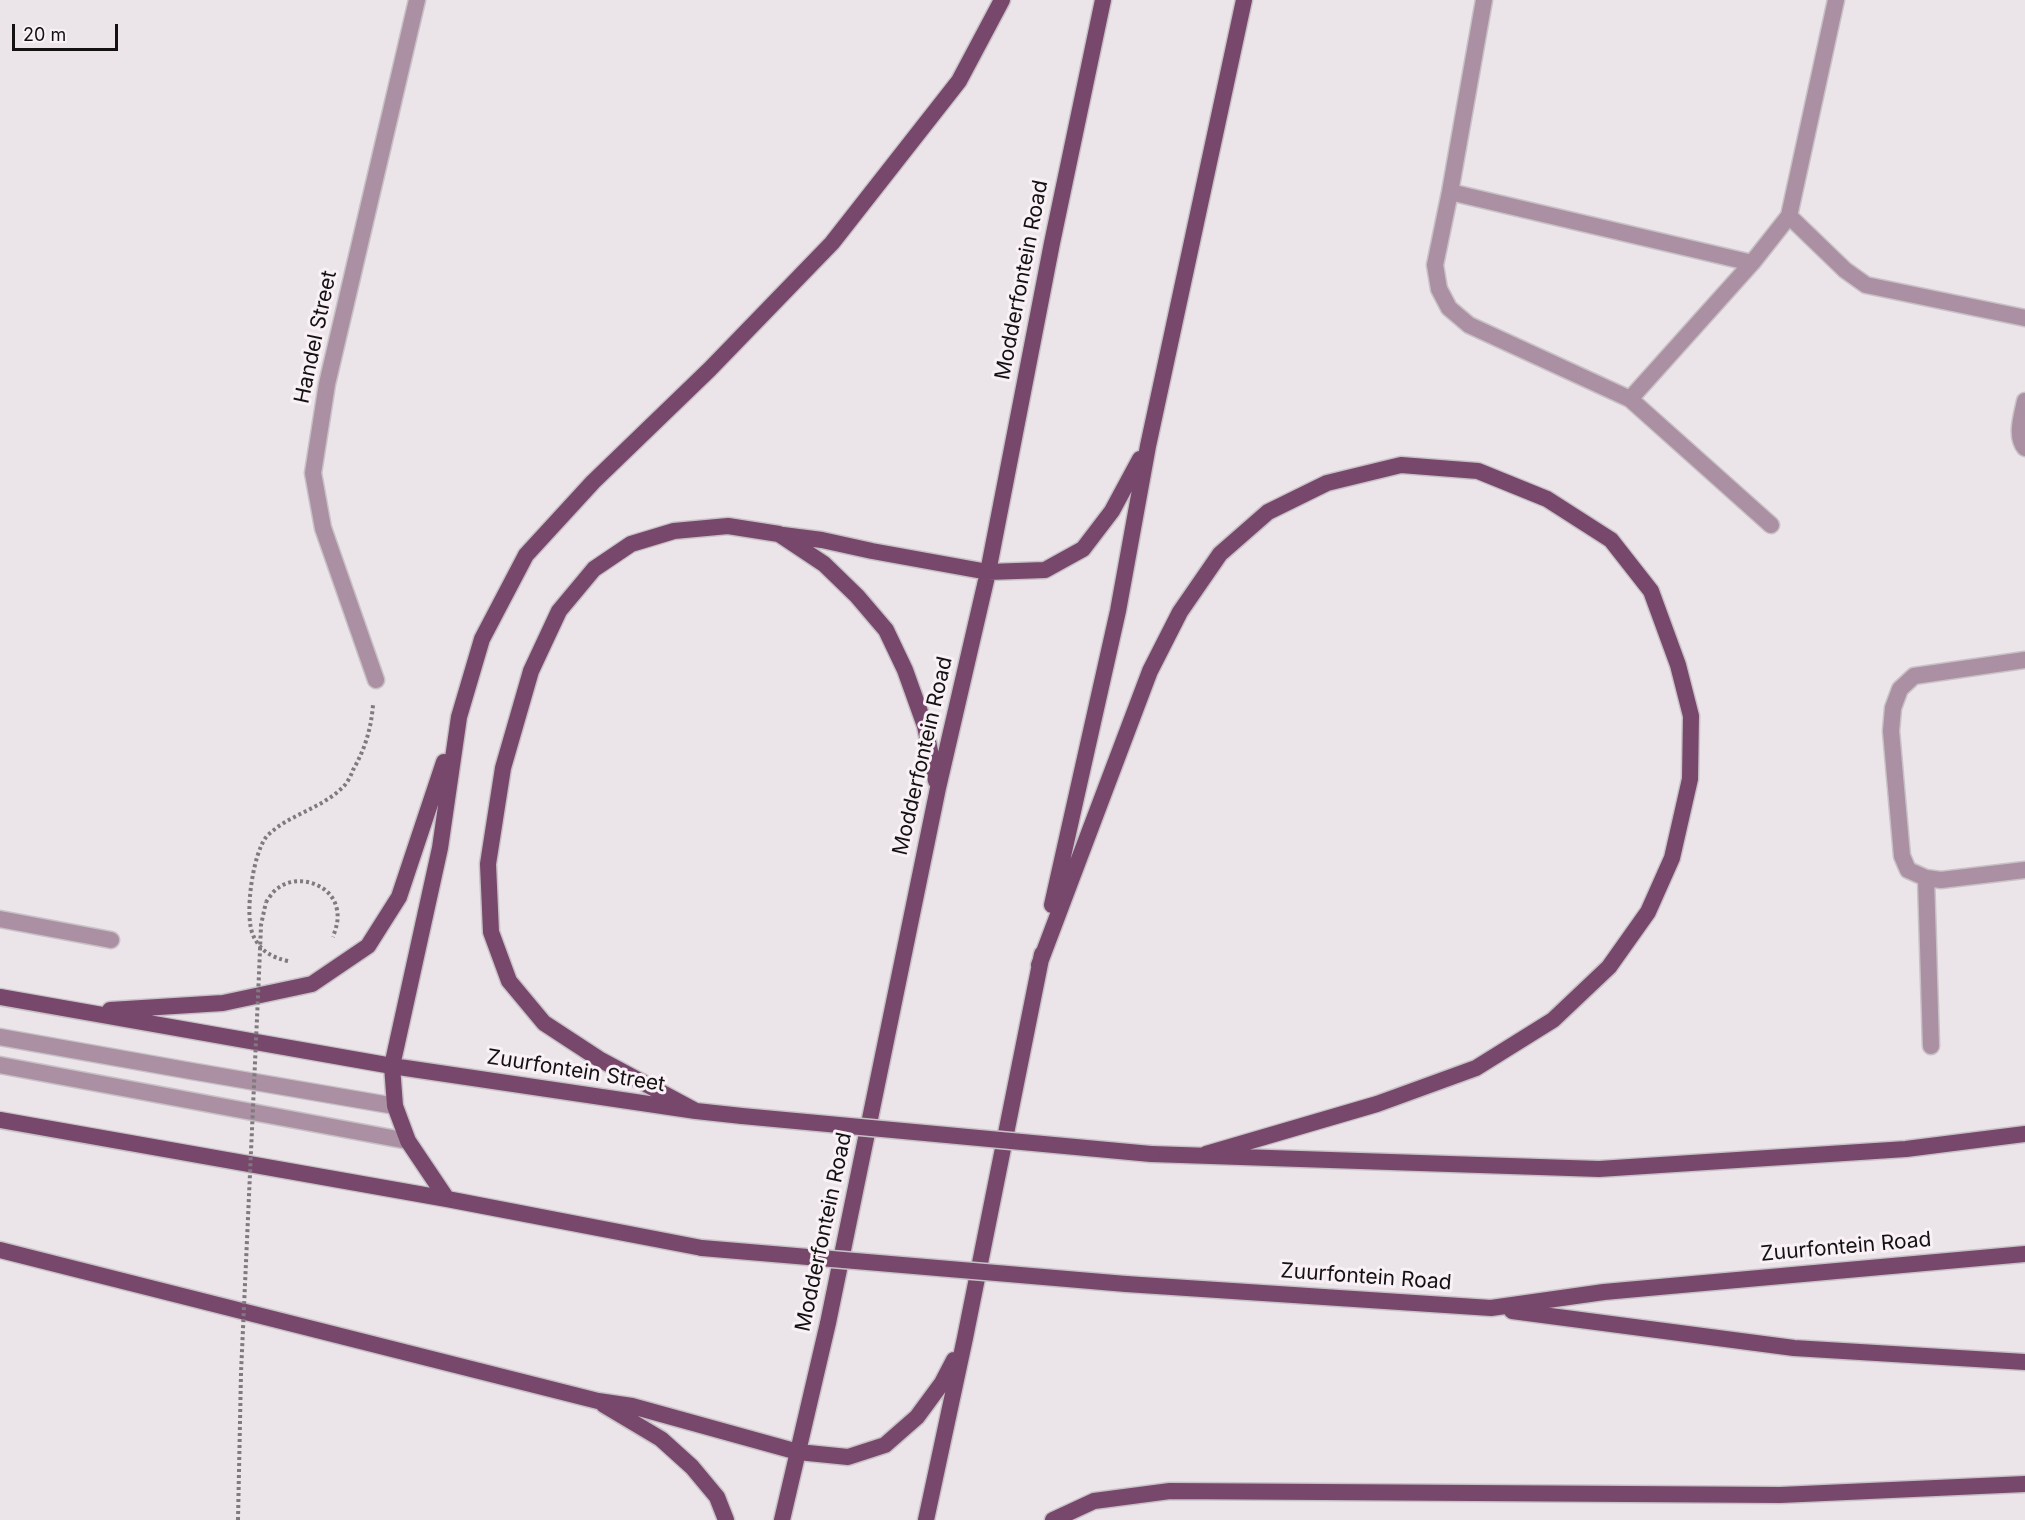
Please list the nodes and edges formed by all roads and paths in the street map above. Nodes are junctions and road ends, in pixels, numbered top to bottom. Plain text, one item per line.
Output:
1 (417, 0) edge
2 (1002, 0) edge
3 (1103, 0) edge
4 (1244, 0) edge
5 (1484, 0) edge
6 (1836, 0) edge
7 (1450, 192) junction
8 (1789, 216) junction
9 (1752, 263) junction
10 (2025, 318) edge
11 (1630, 399) junction
12 (2025, 401) edge
13 (1148, 446) junction
14 (2025, 448) edge
15 (1771, 525) dead end
16 (779, 534) junction
17 (988, 572) junction
18 (2025, 660) edge
19 (376, 680) joint
20 (459, 717) junction
21 (938, 788) junction
22 (2025, 870) edge
23 (1926, 878) junction
24 (0, 919) edge
25 (111, 939) dead end
26 (328, 945) dead end
27 (295, 962) dead end
28 (1039, 965) junction
29 (0, 997) edge
30 (82, 1012) junction
31 (0, 1036) edge
32 (1931, 1046) dead end
33 (0, 1065) edge
34 (392, 1066) junction
35 (395, 1106) junction
36 (696, 1111) junction
37 (0, 1120) edge
38 (2025, 1134) edge
39 (408, 1141) junction
40 (1206, 1154) junction
41 (447, 1199) junction
42 (0, 1250) edge
43 (2025, 1254) edge
44 (1491, 1308) junction
45 (965, 1338) junction
46 (2025, 1362) edge
47 (598, 1401) junction
48 (798, 1452) junction
49 (2025, 1484) edge
50 (238, 1520) edge
51 (726, 1520) edge
52 (782, 1520) edge
53 (926, 1520) edge
54 (1053, 1520) edge

1 - 19 street, Handel Street
2 - 20 main road
3 - 17 main road, Modderfontein Road
4 - 13 main road
5 - 7 street
6 - 8 street
7 - 9 street
7 - 11 street
8 - 9 street
8 - 10 street
9 - 11 street
11 - 15 street
12 - 14 street
13 - 17 main road
13 - 28 main road
16 - 17 main road
16 - 21 main road
16 - 36 main road
17 - 21 main road, Modderfontein Road
18 - 23 street
19 - 27 path
20 - 30 main road
20 - 34 main road
21 - 48 main road, Modderfontein Road
22 - 23 street
23 - 32 street
24 - 25 street
26 - 50 path, bridge
28 - 40 main road
28 - 45 main road
29 - 30 main road, Zuurfontein Street
30 - 34 main road, Zuurfontein Street
31 - 35 street
33 - 39 street
34 - 35 main road
34 - 36 main road, Zuurfontein Street
35 - 39 main road
36 - 40 main road, Zuurfontein Street, bridge
37 - 41 main road
38 - 40 main road
39 - 41 main road
41 - 44 main road, Zuurfontein Road, bridge
42 - 47 main road
43 - 44 main road, Zuurfontein Road
44 - 46 main road
45 - 48 main road
45 - 53 main road
47 - 48 main road
47 - 51 main road
48 - 52 main road, Modderfontein Road
49 - 54 main road

